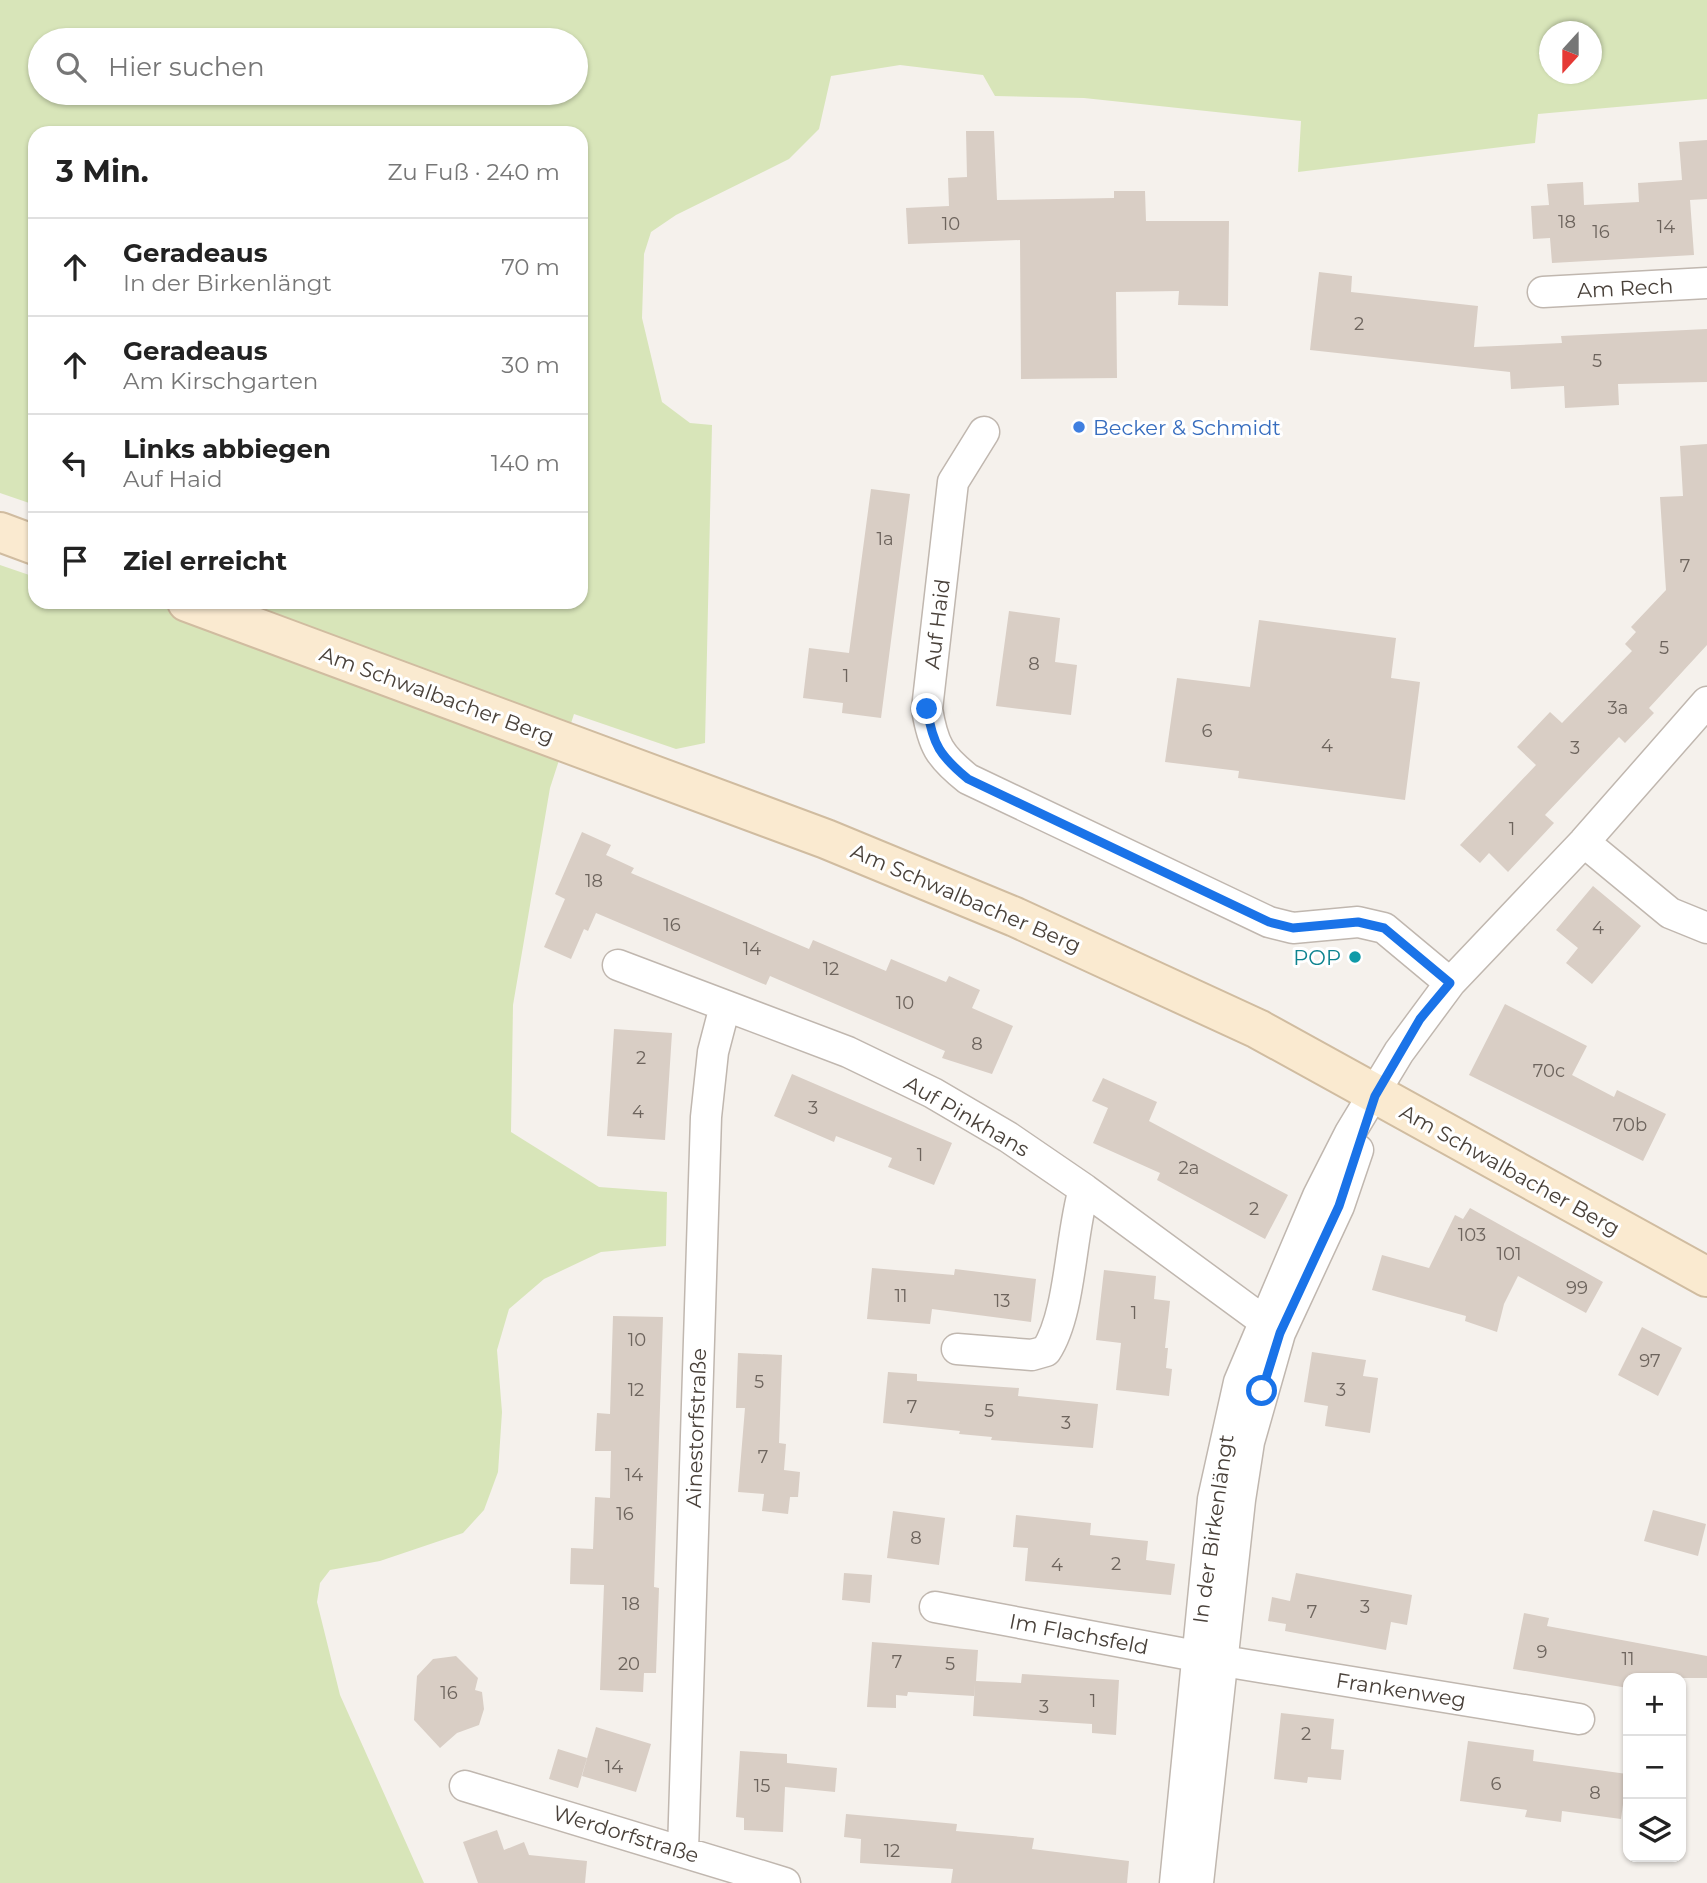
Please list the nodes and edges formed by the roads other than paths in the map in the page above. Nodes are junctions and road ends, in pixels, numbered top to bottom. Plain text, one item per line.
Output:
1 (1707, 284) edge
2 (1543, 292) dead end
3 (984, 432) dead end
4 (0, 533) edge
5 (28, 543) edge
6 (206, 609) edge
7 (1707, 702) edge
8 (1584, 842) junction
9 (1707, 928) edge
10 (618, 965) dead end
11 (1450, 983) junction
12 (725, 1006) junction
13 (1375, 1096) junction
14 (1084, 1189) junction
15 (1707, 1277) edge
16 (1272, 1328) junction
17 (957, 1349) dead end
18 (935, 1607) dead end
19 (1209, 1658) junction
20 (1579, 1718) dead end
21 (465, 1786) dead end
22 (683, 1851) junction
23 (785, 1883) edge
24 (1175, 1883) edge
25 (1198, 1883) edge

1 - 2 street, Am Rech
3 - 11 street, Auf Haid
4 - 5 main road
6 - 13 main road, Am Schwalbacher Berg
7 - 8 street, In der Birkenlängt
8 - 9 street
8 - 11 street, In der Birkenlängt
10 - 12 street, Auf Pinkhans
11 - 13 street, In der Birkenlängt
12 - 14 street, Auf Pinkhans
12 - 22 street, Ainestorfstraße
13 - 15 main road, Am Schwalbacher Berg
13 - 16 street, In der Birkenlängt
14 - 16 street, Auf Pinkhans
14 - 17 street
16 - 19 street, In der Birkenlängt
18 - 19 street, Im Flachsfeld
19 - 20 street, Frankenweg
19 - 24 street, In der Birkenlängt
19 - 25 street, In der Birkenlängt
21 - 22 street, Werdorfstraße
22 - 23 street, Werdorfstraße

